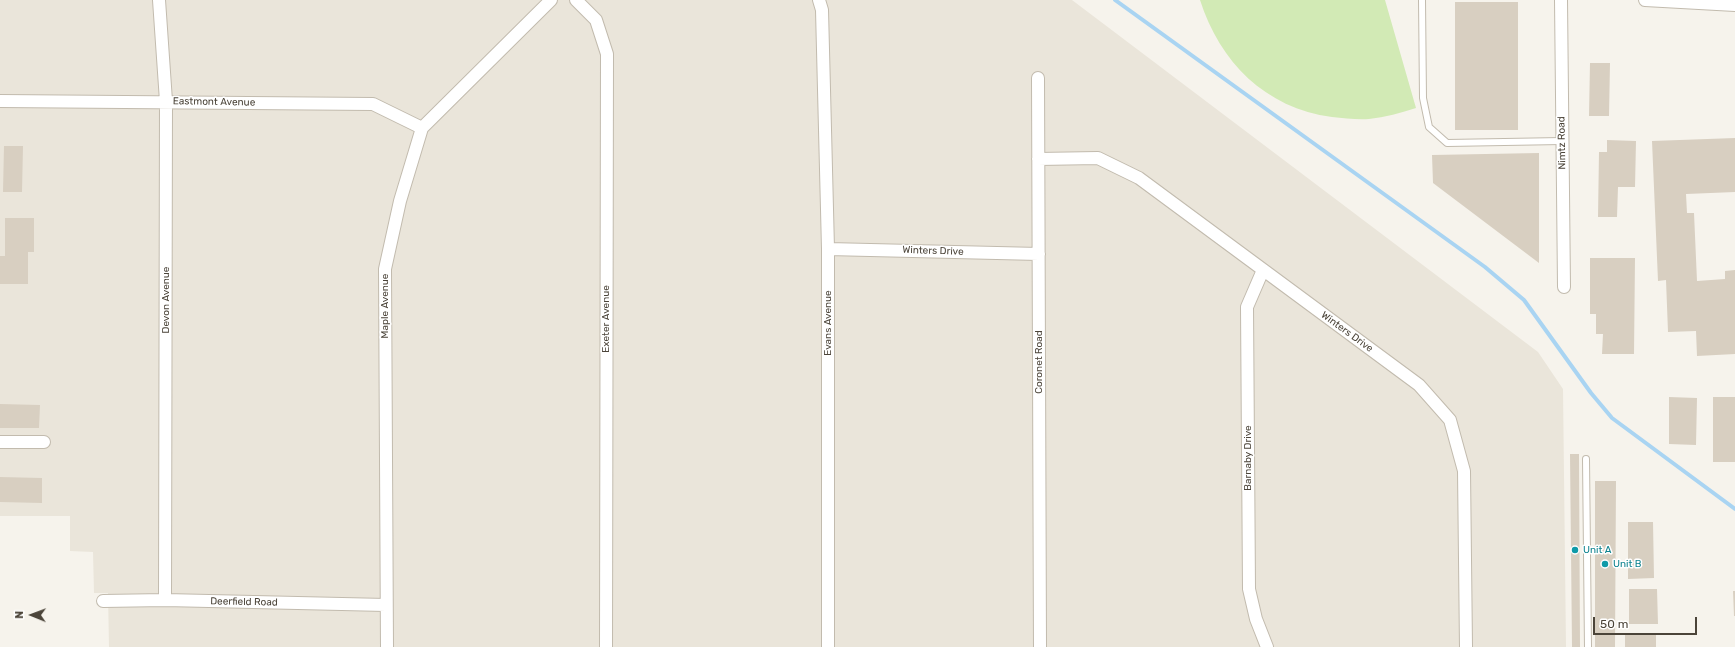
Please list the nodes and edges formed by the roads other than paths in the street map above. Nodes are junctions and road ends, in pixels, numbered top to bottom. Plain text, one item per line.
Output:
1 (159, 0) edge
2 (551, 0) edge
3 (576, 0) edge
4 (819, 0) edge
5 (1422, 0) edge
6 (1561, 0) edge
7 (1645, 0) edge
8 (1735, 5) edge
9 (1038, 78) dead end
10 (0, 101) edge
11 (166, 101) junction
12 (422, 128) junction
13 (1562, 141) junction
14 (1038, 159) junction
15 (828, 249) junction
16 (1039, 254) junction
17 (1263, 270) junction
18 (1564, 287) dead end
19 (0, 442) edge
20 (44, 442) dead end
21 (1586, 459) dead end
22 (165, 600) junction
23 (103, 601) dead end
24 (386, 605) junction
25 (386, 647) edge
26 (606, 647) edge
27 (828, 647) edge
28 (1040, 647) edge
29 (1267, 647) edge
30 (1466, 647) edge
31 (1588, 647) edge

1 - 11 street, Devon Avenue
2 - 12 street, Maple Avenue
3 - 26 street, Exeter Avenue
4 - 15 street, Evans Avenue
5 - 13 lane
6 - 13 street, Nimtz Road
7 - 8 street
9 - 14 street, Coronet Road
10 - 11 street, Eastmont Avenue
11 - 12 street, Eastmont Avenue
11 - 22 street, Devon Avenue
12 - 24 street, Maple Avenue
13 - 18 street, Nimtz Road
14 - 16 street, Coronet Road
14 - 17 street, Winters Drive
15 - 16 street, Winters Drive
15 - 27 street, Evans Avenue
16 - 28 street, Coronet Road
17 - 29 street, Barnaby Drive
17 - 30 street, Winters Drive
19 - 20 street
21 - 31 lane
22 - 23 street, Deerfield Road
22 - 24 street, Deerfield Road
24 - 25 street, Maple Avenue

